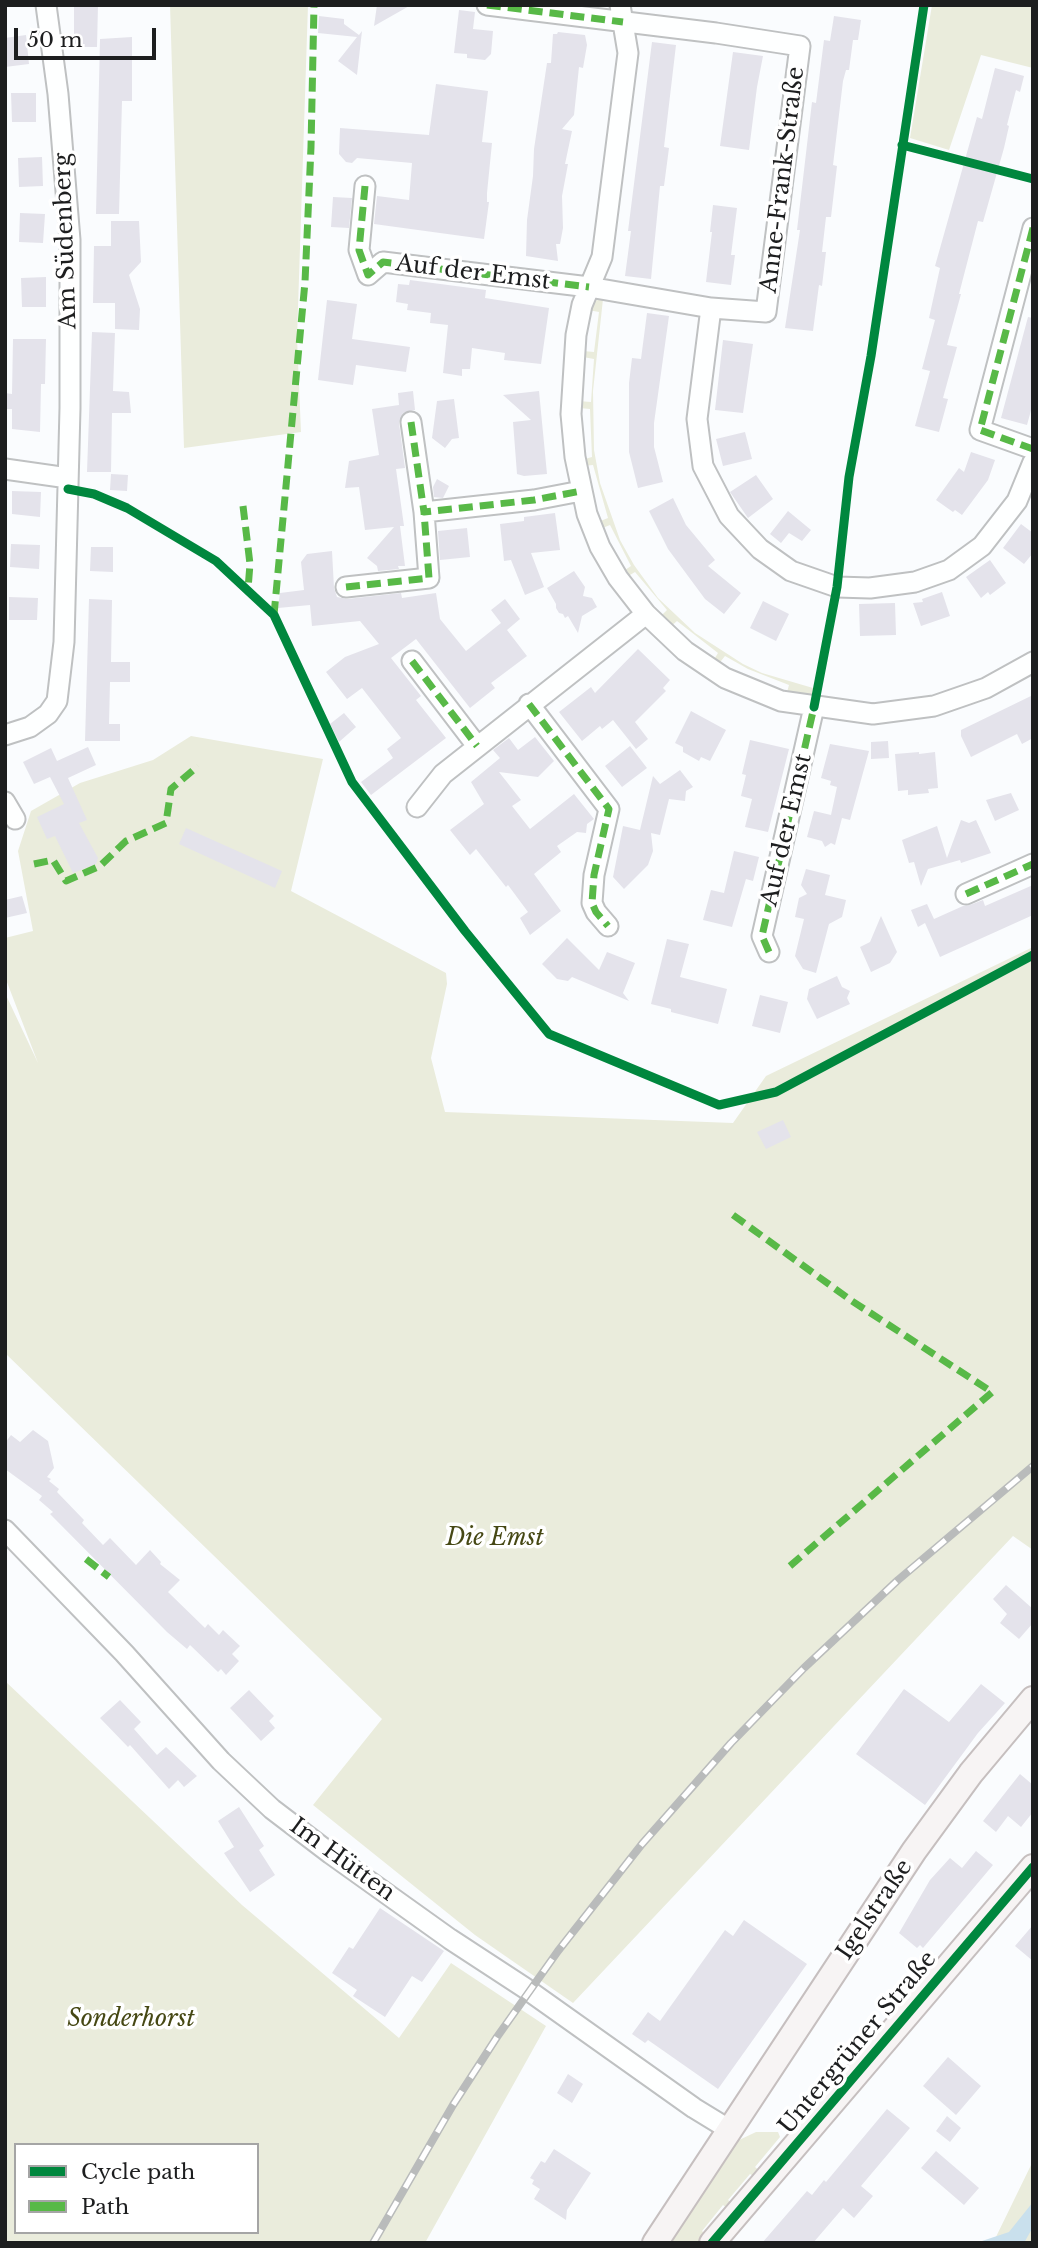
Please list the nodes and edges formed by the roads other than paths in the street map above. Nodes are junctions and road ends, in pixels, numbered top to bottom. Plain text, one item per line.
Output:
1 (46, 5) edge
2 (487, 5) edge
3 (621, 14) edge
4 (365, 186) dead end
5 (1033, 228) edge
6 (589, 287) junction
7 (711, 308) junction
8 (411, 422) dead end
9 (1033, 449) edge
10 (1033, 462) edge
11 (5, 469) edge
12 (68, 478) junction
13 (581, 491) junction
14 (424, 512) junction
15 (346, 587) dead end
16 (646, 614) junction
17 (412, 661) dead end
18 (1033, 662) edge
19 (529, 704) junction
20 (814, 707) junction
21 (5, 734) edge
22 (477, 746) junction
23 (5, 802) edge
24 (417, 807) dead end
25 (15, 819) dead end
26 (1033, 864) edge
27 (966, 894) dead end
28 (608, 926) dead end
29 (769, 952) dead end
30 (5, 1530) edge
31 (1033, 1699) edge
32 (1033, 1867) edge
33 (730, 2130) junction
34 (655, 2243) edge
35 (712, 2243) edge

1 - 12 street, Am Südenberg
2 - 3 street
3 - 6 street
3 - 7 street, Anne-Frank-Straße
4 - 6 street, Auf der Emst
5 - 9 street
6 - 7 street, Anne-Frank-Straße
6 - 13 street
7 - 10 street
8 - 14 street
11 - 12 street
12 - 21 street, Am Südenberg
13 - 14 street
13 - 16 street
14 - 15 street
16 - 19 street
16 - 20 street
17 - 22 street
18 - 20 street
19 - 22 street
19 - 28 street
20 - 29 street, Auf der Emst
22 - 24 street
23 - 25 street
26 - 27 street
30 - 33 street, Im Hütten
31 - 33 main road, Igelstraße
32 - 35 main road, Untergrüner Straße
33 - 34 main road

